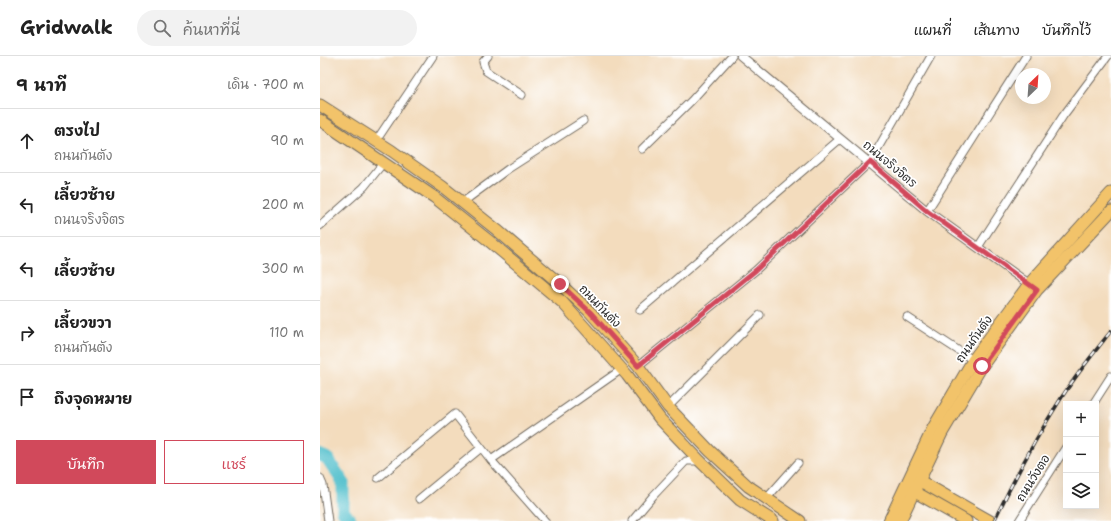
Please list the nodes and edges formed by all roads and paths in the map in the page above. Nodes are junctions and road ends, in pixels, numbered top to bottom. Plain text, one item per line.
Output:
1 (433, 56) edge
2 (488, 56) edge
3 (732, 56) edge
4 (741, 56) edge
5 (931, 56) edge
6 (1026, 56) edge
7 (1108, 56) edge
8 (522, 95) dead end
9 (320, 105) edge
10 (332, 113) junction
11 (323, 121) edge
12 (583, 121) dead end
13 (840, 139) junction
14 (376, 141) junction
15 (642, 149) dead end
16 (384, 162) junction
17 (870, 162) junction
18 (443, 187) junction
19 (1111, 193) edge
20 (434, 197) junction
21 (463, 202) junction
22 (927, 211) junction
23 (1111, 211) edge
24 (320, 226) edge
25 (978, 247) junction
26 (538, 265) junction
27 (529, 274) junction
28 (1033, 287) junction
29 (640, 310) dead end
30 (760, 315) dead end
31 (907, 317) dead end
32 (973, 360) junction
33 (638, 366) junction
34 (624, 372) junction
35 (970, 376) junction
36 (1111, 376) edge
37 (1095, 401) edge
38 (668, 407) junction
39 (481, 448) junction
40 (710, 451) junction
41 (1063, 452) edge
42 (491, 460) junction
43 (700, 461) junction
44 (798, 463) dead end
45 (320, 478) edge
46 (378, 478) dead end
47 (915, 478) junction
48 (910, 489) junction
49 (419, 499) dead end
50 (766, 499) junction
51 (328, 521) edge
52 (545, 521) edge
53 (632, 521) edge
54 (773, 521) edge
55 (800, 521) edge
56 (889, 521) edge
57 (900, 521) edge
58 (966, 521) edge
59 (990, 521) edge
60 (1019, 521) edge

1 - 14 street
2 - 8 street
3 - 15 street
4 - 13 street, ถนนจริงจิตร
5 - 17 street
6 - 22 street
7 - 25 street
9 - 10 main road, ถนนกันตัง
10 - 11 main road
10 - 14 main road, ถนนกันตัง
11 - 16 main road, ถนนกันตัง
12 - 21 street
13 - 17 street, ถนนจริงจิตร
13 - 29 street
14 - 18 main road, ถนนกันตัง
16 - 20 main road, ถนนกันตัง
16 - 24 street
17 - 22 street, ถนนจริงจิตร
17 - 33 street
18 - 20 main road
18 - 21 main road, ถนนกันตัง
19 - 28 main road, ถนนกันตัง
20 - 27 main road, ถนนกันตัง
21 - 26 main road, ถนนกันตัง
22 - 25 street, ถนนจริงจิตร
23 - 28 main road, ถนนกันตัง
25 - 28 street, ถนนจริงจิตร
26 - 27 main road
26 - 33 main road, ถนนกันตัง
27 - 34 main road, ถนนกันตัง
28 - 32 main road, ถนนกันตัง
28 - 35 main road, ถนนกันตัง
30 - 38 street
31 - 32 street
32 - 35 main road, ถนนกันตัง
33 - 34 main road
33 - 38 main road, ถนนกันตัง
34 - 42 street
34 - 43 main road, ถนนกันตัง
35 - 47 main road, ถนนกันตัง
36 - 37 street
38 - 40 main road, ถนนกันตัง
39 - 42 street
39 - 46 street
39 - 49 street
40 - 43 main road
40 - 50 main road, ถนนกันตัง
41 - 60 street, ถนนวังตอ
42 - 52 street
43 - 53 street
43 - 54 main road, ถนนกันตัง
44 - 50 street
45 - 51 street
47 - 48 main road, ถนนกันตัง
47 - 59 main road
48 - 56 main road, ถนนกันตัง
48 - 57 main road, ถนนกันตัง
48 - 58 main road
50 - 55 main road, ถนนกันตัง

